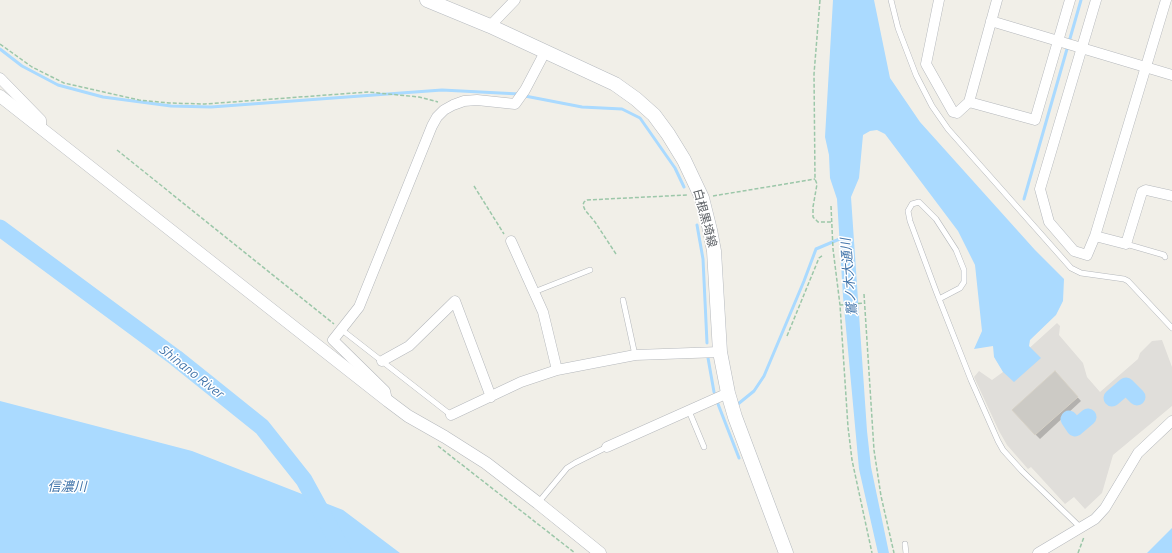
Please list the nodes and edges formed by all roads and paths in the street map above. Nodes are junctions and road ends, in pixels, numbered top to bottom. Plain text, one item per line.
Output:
1 (427, 0) edge
2 (515, 0) edge
3 (820, 0) edge
4 (891, 0) edge
5 (939, 0) edge
6 (998, 0) edge
7 (1070, 0) edge
8 (1096, 0) edge
9 (1166, 0) edge
10 (991, 21) junction
11 (490, 26) junction
12 (1058, 40) junction
13 (0, 44) edge
14 (1081, 47) junction
15 (545, 52) junction
16 (1146, 67) junction
17 (1172, 75) edge
18 (0, 78) edge
19 (0, 96) edge
20 (969, 102) junction
21 (444, 110) junction
22 (41, 129) junction
23 (117, 150) dead end
24 (815, 179) junction
25 (474, 186) dead end
26 (701, 196) junction
27 (1172, 196) edge
28 (831, 206) dead end
29 (832, 222) junction
30 (1096, 236) junction
31 (511, 241) joint
32 (1126, 244) junction
33 (616, 254) dead end
34 (823, 255) dead end
35 (1166, 257) dead end
36 (590, 270) dead end
37 (534, 292) junction
38 (864, 294) dead end
39 (939, 299) junction
40 (623, 300) dead end
41 (864, 303) junction
42 (841, 305) junction
43 (1172, 328) edge
44 (342, 330) junction
45 (787, 336) dead end
46 (720, 352) junction
47 (635, 355) junction
48 (382, 361) junction
49 (557, 370) junction
50 (728, 393) junction
51 (491, 397) junction
52 (388, 401) junction
53 (689, 410) junction
54 (451, 415) joint
55 (1172, 421) edge
56 (437, 445) dead end
57 (607, 447) joint
58 (704, 448) dead end
59 (538, 503) junction
60 (1081, 528) junction
61 (905, 544) dead end
62 (575, 553) edge
63 (600, 553) edge
64 (786, 553) edge
65 (872, 553) edge
66 (894, 553) edge
67 (906, 553) edge
68 (1038, 553) edge
69 (1078, 553) edge

1 - 11 main road, 白根黒埼線
2 - 11 street
3 - 24 path
4 - 43 lane
5 - 20 street
6 - 10 street
7 - 12 street
8 - 14 street
9 - 16 street
10 - 12 street
10 - 20 street
11 - 15 main road, 白根黒埼線
12 - 14 street
12 - 20 street
13 - 21 path
14 - 16 street
14 - 30 street
15 - 21 street
15 - 26 main road, 白根黒埼線
16 - 17 street
16 - 30 street
18 - 22 street
19 - 22 street
21 - 44 street
22 - 52 street
23 - 44 path
24 - 26 path
24 - 29 path
25 - 31 path
26 - 33 path
26 - 46 main road, 白根黒埼線
27 - 32 street
28 - 29 path
29 - 42 path
30 - 32 street
31 - 37 street
32 - 35 lane
34 - 45 path
36 - 37 lane
37 - 49 street
38 - 41 path
39 - 39 lane
39 - 60 lane
40 - 47 lane
41 - 42 path
41 - 66 path
42 - 65 path
44 - 48 lane
44 - 52 street
46 - 47 street
46 - 50 main road, 白根黒埼線
47 - 49 street
48 - 51 street
48 - 54 lane
49 - 51 street
50 - 53 street
50 - 64 main road, 白根黒埼線
51 - 54 street
52 - 59 street
53 - 57 street
53 - 58 lane
55 - 60 street
56 - 62 path
57 - 59 lane
59 - 63 street
60 - 68 street
60 - 69 path
61 - 67 lane

